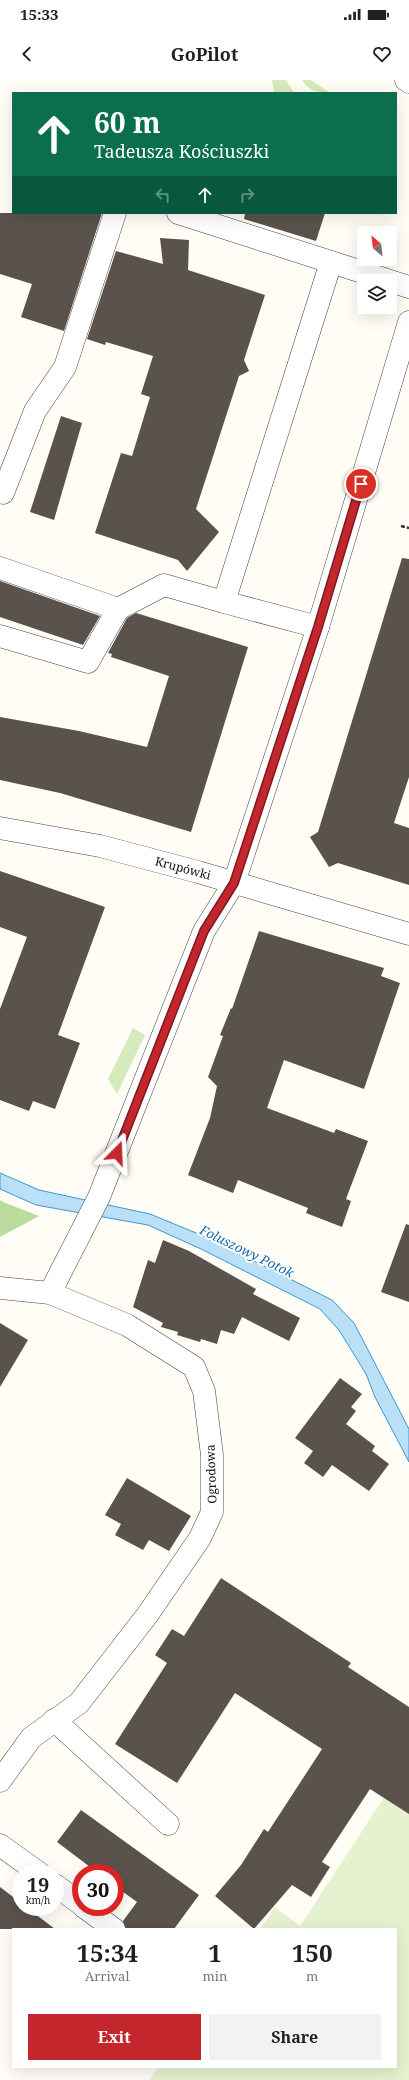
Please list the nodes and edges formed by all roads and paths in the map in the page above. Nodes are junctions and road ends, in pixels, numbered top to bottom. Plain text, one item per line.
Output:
1 (406, 80) edge
2 (409, 82) edge
3 (115, 214) edge
4 (181, 214) edge
5 (331, 262) junction
6 (409, 287) edge
7 (409, 322) edge
8 (3, 493) dead end
9 (401, 526) dead end
10 (409, 528) edge
11 (0, 568) edge
12 (224, 602) junction
13 (118, 609) junction
14 (318, 627) junction
15 (0, 636) edge
16 (0, 828) edge
17 (234, 883) junction
18 (409, 934) edge
19 (0, 1288) edge
20 (50, 1293) junction
21 (54, 1720) junction
22 (0, 1781) edge
23 (168, 1824) dead end
24 (0, 1844) edge
25 (26, 1864) edge
26 (96, 1916) edge
27 (113, 1928) edge

1 - 2 street
3 - 8 street
4 - 5 street
5 - 6 street
5 - 12 street
7 - 14 street
9 - 10 path
11 - 13 street
12 - 13 street
12 - 14 street
13 - 15 street
14 - 17 street
16 - 17 street, Krupówki
17 - 18 street, Krupówki
17 - 20 street
19 - 20 street, Ogrodowa
20 - 21 street, Ogrodowa
21 - 22 street, Ogrodowa
21 - 23 street
24 - 25 street
26 - 27 street

